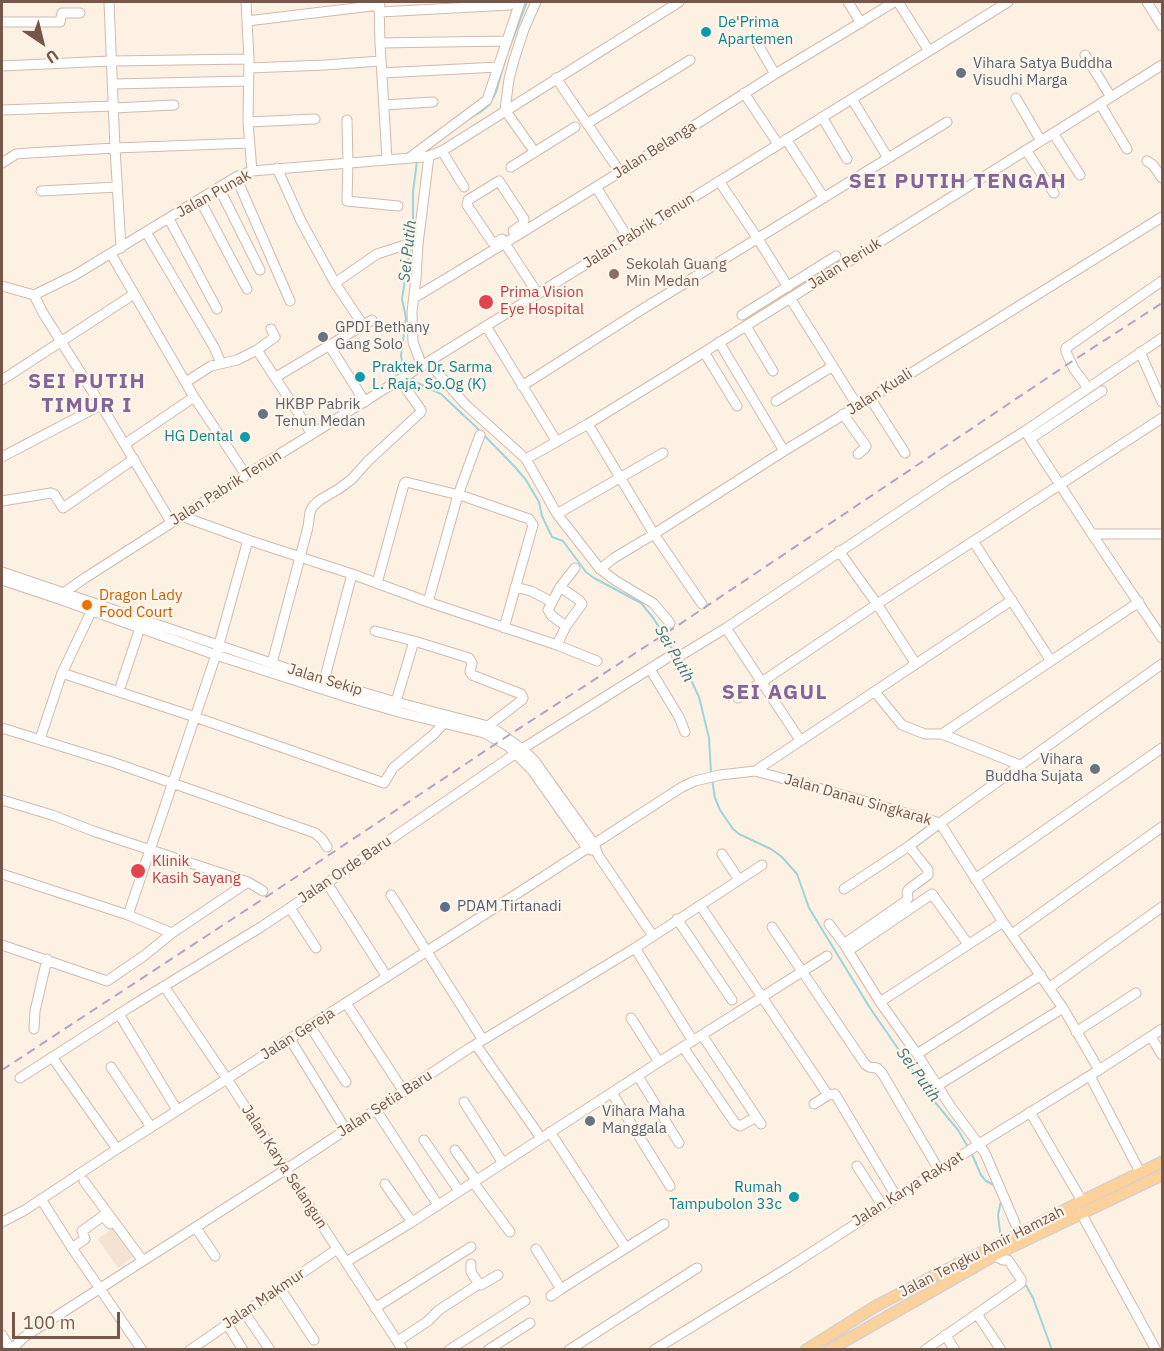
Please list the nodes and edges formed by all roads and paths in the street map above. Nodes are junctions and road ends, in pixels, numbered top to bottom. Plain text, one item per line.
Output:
1 (109, 2) edge
2 (246, 2) edge
3 (536, 2) edge
4 (679, 2) edge
5 (848, 2) edge
6 (896, 2) edge
7 (1008, 2) edge
8 (1147, 2) edge
9 (515, 3) edge
10 (380, 6) edge
11 (80, 13) dead end
12 (247, 21) junction
13 (2, 22) edge
14 (861, 23) junction
15 (1162, 26) edge
16 (507, 41) junction
17 (757, 43) dead end
18 (380, 44) junction
19 (930, 51) junction
20 (1085, 55) dead end
21 (690, 60) dead end
22 (111, 61) junction
23 (381, 61) junction
24 (249, 63) junction
25 (1162, 65) edge
26 (2, 66) edge
27 (498, 68) junction
28 (382, 73) junction
29 (775, 74) junction
30 (556, 78) junction
31 (248, 81) junction
32 (112, 84) junction
33 (744, 93) junction
34 (1111, 97) junction
35 (1016, 98) dead end
36 (852, 99) junction
37 (433, 102) dead end
38 (1100, 104) junction
39 (174, 105) dead end
40 (384, 105) junction
41 (113, 107) junction
42 (2, 110) edge
43 (506, 110) junction
44 (822, 117) junction
45 (315, 119) dead end
46 (347, 120) dead end
47 (248, 122) junction
48 (947, 122) dead end
49 (588, 123) junction
50 (575, 127) dead end
51 (1053, 133) junction
52 (1041, 141) junction
53 (782, 142) junction
54 (249, 143) junction
55 (115, 148) junction
56 (1127, 149) dead end
57 (1026, 150) junction
58 (442, 151) junction
59 (534, 152) junction
60 (419, 157) junction
61 (888, 158) junction
62 (387, 159) junction
63 (847, 159) dead end
64 (1147, 161) dead end
65 (348, 162) junction
66 (2, 163) edge
67 (511, 167) dead end
68 (277, 168) junction
69 (252, 171) junction
70 (620, 172) junction
71 (1080, 175) dead end
72 (236, 177) junction
73 (1162, 178) edge
74 (719, 181) junction
75 (117, 187) junction
76 (596, 187) junction
77 (219, 188) junction
78 (464, 188) dead end
79 (41, 192) dead end
80 (1054, 193) dead end
81 (824, 198) junction
82 (200, 200) junction
83 (398, 206) dead end
84 (1162, 217) edge
85 (169, 219) junction
86 (146, 232) junction
87 (628, 238) junction
88 (758, 239) junction
89 (503, 241) junction
90 (416, 244) junction
91 (121, 248) junction
92 (111, 254) junction
93 (836, 256) dead end
94 (260, 270) dead end
95 (1162, 282) edge
96 (335, 283) junction
97 (2, 286) edge
98 (788, 287) junction
99 (247, 289) dead end
100 (134, 294) junction
101 (538, 294) junction
102 (34, 295) junction
103 (414, 298) junction
104 (790, 298) junction
105 (290, 301) dead end
106 (217, 309) dead end
107 (742, 315) dead end
108 (372, 320) dead end
109 (363, 325) junction
110 (746, 326) junction
111 (486, 327) junction
112 (271, 329) dead end
113 (1162, 338) edge
114 (62, 340) junction
115 (719, 342) junction
116 (329, 345) junction
117 (257, 350) junction
118 (704, 352) junction
119 (1140, 352) junction
120 (220, 363) junction
121 (422, 366) junction
122 (833, 366) junction
123 (773, 371) dead end
124 (276, 377) junction
125 (403, 378) junction
126 (2, 380) edge
127 (186, 382) junction
128 (522, 386) junction
129 (1088, 387) junction
130 (1102, 391) dead end
131 (194, 397) junction
132 (870, 398) junction
133 (776, 400) dead end
134 (364, 402) junction
135 (1162, 402) edge
136 (101, 405) junction
137 (858, 405) junction
138 (737, 406) dead end
139 (843, 414) junction
140 (1162, 418) edge
141 (588, 424) junction
142 (1025, 431) junction
143 (312, 434) junction
144 (480, 435) dead end
145 (1030, 440) junction
146 (558, 442) junction
147 (125, 444) junction
148 (784, 451) junction
149 (663, 453) dead end
150 (905, 453) dead end
151 (858, 454) dead end
152 (2, 457) edge
153 (134, 459) junction
154 (526, 459) junction
155 (246, 475) junction
156 (620, 478) junction
157 (1060, 486) junction
158 (458, 495) junction
159 (2, 501) edge
160 (557, 514) junction
161 (181, 516) junction
162 (171, 522) junction
163 (654, 534) junction
164 (1092, 534) junction
165 (1162, 534) edge
166 (248, 540) junction
167 (973, 542) junction
168 (839, 551) junction
169 (299, 556) junction
170 (575, 568) dead end
171 (600, 569) junction
172 (2, 572) edge
173 (352, 574) junction
174 (2, 580) edge
175 (377, 583) junction
176 (515, 587) junction
177 (560, 587) junction
178 (62, 596) junction
179 (1012, 600) junction
180 (428, 602) junction
181 (552, 602) junction
182 (1139, 602) junction
183 (702, 604) dead end
184 (877, 604) junction
185 (92, 610) junction
186 (670, 623) dead end
187 (566, 626) junction
188 (726, 627) junction
189 (140, 628) junction
190 (504, 628) junction
191 (375, 631) dead end
192 (1162, 638) edge
193 (414, 641) junction
194 (557, 645) junction
195 (217, 650) junction
196 (680, 656) dead end
197 (668, 658) dead end
198 (1051, 660) junction
199 (597, 661) dead end
200 (272, 663) junction
201 (916, 664) junction
202 (1162, 664) edge
203 (650, 669) junction
204 (62, 673) junction
205 (324, 681) junction
206 (761, 681) junction
207 (121, 685) dead end
208 (875, 692) junction
209 (738, 698) dead end
210 (395, 706) junction
211 (195, 717) junction
212 (444, 723) junction
213 (2, 728) edge
214 (486, 729) junction
215 (685, 732) dead end
216 (942, 734) junction
217 (40, 739) junction
218 (800, 740) junction
219 (1162, 748) edge
220 (519, 751) junction
221 (1020, 765) junction
222 (755, 771) junction
223 (173, 784) junction
224 (2, 800) edge
225 (940, 823) junction
226 (1162, 827) edge
227 (591, 846) junction
228 (909, 846) junction
229 (327, 847) dead end
230 (150, 849) junction
231 (722, 854) dead end
232 (762, 864) dead end
233 (2, 874) edge
234 (975, 879) junction
235 (739, 880) junction
236 (248, 882) junction
237 (327, 883) junction
238 (844, 889) dead end
239 (263, 891) dead end
240 (392, 895) dead end
241 (1162, 907) edge
242 (290, 908) junction
243 (704, 910) dead end
244 (128, 915) junction
245 (677, 919) junction
246 (1003, 922) junction
247 (829, 924) dead end
248 (772, 927) dead end
249 (172, 933) junction
250 (1012, 934) junction
251 (653, 936) junction
252 (968, 944) junction
253 (2, 945) edge
254 (316, 948) dead end
255 (635, 948) junction
256 (846, 948) junction
257 (426, 951) junction
258 (827, 956) dead end
259 (47, 959) junction
260 (802, 971) junction
261 (1041, 975) junction
262 (387, 977) junction
263 (164, 986) junction
264 (1049, 988) junction
265 (1136, 993) dead end
266 (762, 996) junction
267 (732, 1000) dead end
268 (880, 1002) junction
269 (346, 1003) junction
270 (1063, 1008) junction
271 (119, 1014) junction
272 (631, 1018) dead end
273 (310, 1026) junction
274 (34, 1029) dead end
275 (1162, 1029) edge
276 (1076, 1032) junction
277 (702, 1035) junction
278 (1151, 1037) junction
279 (290, 1039) junction
280 (693, 1041) junction
281 (480, 1042) junction
282 (683, 1047) junction
283 (916, 1054) junction
284 (1162, 1055) edge
285 (52, 1057) junction
286 (659, 1062) junction
287 (111, 1067) dead end
288 (1099, 1070) junction
289 (638, 1076) junction
290 (1090, 1076) junction
291 (20, 1078) dead end
292 (227, 1079) junction
293 (346, 1082) dead end
294 (937, 1086) junction
295 (404, 1092) junction
296 (612, 1093) junction
297 (831, 1094) junction
298 (464, 1101) dead end
299 (814, 1104) dead end
300 (177, 1110) junction
301 (376, 1110) junction
302 (1029, 1112) junction
303 (151, 1127) junction
304 (346, 1130) junction
305 (550, 1132) junction
306 (541, 1138) junction
307 (424, 1140) dead end
308 (679, 1143) dead end
309 (974, 1147) junction
310 (117, 1149) junction
311 (455, 1150) dead end
312 (1162, 1162) edge
313 (502, 1163) junction
314 (857, 1166) dead end
315 (285, 1170) junction
316 (939, 1170) junction
317 (1154, 1175) edge
318 (84, 1181) dead end
319 (474, 1181) junction
320 (385, 1184) dead end
321 (670, 1186) dead end
322 (459, 1191) junction
323 (896, 1196) junction
324 (41, 1199) junction
325 (1082, 1201) junction
326 (438, 1205) junction
327 (882, 1205) junction
328 (1082, 1213) junction
329 (2, 1221) edge
330 (412, 1222) junction
331 (114, 1223) junction
332 (1015, 1223) dead end
333 (664, 1224) dead end
334 (196, 1228) junction
335 (510, 1232) dead end
336 (1019, 1239) junction
337 (471, 1246) dead end
338 (72, 1248) junction
339 (626, 1248) junction
340 (337, 1249) junction
341 (536, 1249) dead end
342 (999, 1255) junction
343 (215, 1256) dead end
344 (143, 1261) junction
345 (346, 1262) junction
346 (471, 1264) dead end
347 (697, 1268) dead end
348 (498, 1275) dead end
349 (479, 1284) junction
350 (280, 1288) junction
351 (100, 1289) junction
352 (561, 1289) junction
353 (551, 1296) dead end
354 (525, 1301) dead end
355 (375, 1308) junction
356 (244, 1312) junction
357 (977, 1314) junction
358 (530, 1323) dead end
359 (227, 1324) junction
360 (2, 1335) edge
361 (945, 1335) junction
362 (314, 1341) dead end
363 (400, 1345) edge
364 (11, 1350) edge
365 (142, 1350) edge
366 (190, 1350) edge
367 (243, 1350) edge
368 (270, 1350) edge
369 (448, 1350) edge
370 (488, 1350) edge
371 (569, 1350) edge
372 (654, 1350) edge
373 (806, 1350) edge
374 (829, 1350) edge
375 (925, 1350) edge
376 (956, 1350) edge
377 (1001, 1350) edge
378 (1156, 1350) edge

1 - 22 street
2 - 12 street
3 - 43 street
4 - 30 street, Jalan Punak
5 - 14 street
6 - 14 street, Jalan Belanga
6 - 19 street
7 - 19 street, Jalan Pabrik Tenun
8 - 15 street
9 - 10 street
9 - 16 street
10 - 12 street
10 - 18 street
11 - 13 street
12 - 24 street
14 - 29 street, Jalan Belanga
16 - 18 street
16 - 27 street
17 - 29 street
18 - 23 street
19 - 36 street, Jalan Pabrik Tenun
20 - 34 street
21 - 49 street
22 - 24 street
22 - 26 street
22 - 32 street
23 - 24 street
23 - 28 street
24 - 31 street
25 - 34 street, Jalan Periuk
27 - 28 street
27 - 60 street
28 - 40 street
29 - 33 street, Jalan Belanga
30 - 43 street, Jalan Punak
30 - 49 street
31 - 32 street
31 - 47 street
32 - 41 street
33 - 53 street
33 - 70 street, Jalan Belanga
34 - 38 street, Jalan Periuk
35 - 52 street
36 - 44 street, Jalan Pabrik Tenun
36 - 61 street
37 - 40 street
38 - 51 street, Jalan Periuk
38 - 56 street
39 - 41 street
40 - 62 street
41 - 42 street
41 - 55 street
43 - 58 street, Jalan Punak
43 - 59 street
44 - 53 street, Jalan Pabrik Tenun
44 - 63 street
45 - 47 street
46 - 65 street
47 - 54 street
48 - 61 street
49 - 70 street
50 - 59 street
51 - 52 street, Jalan Periuk
51 - 71 street
52 - 57 street, Jalan Periuk
53 - 74 street, Jalan Pabrik Tenun
53 - 81 street
54 - 55 street
54 - 69 street
55 - 66 street
55 - 75 street
57 - 80 street
57 - 104 street, Jalan Periuk
58 - 60 street, Jalan Punak
58 - 78 street
59 - 67 street
60 - 62 street, Jalan Punak
60 - 90 street
61 - 81 street
62 - 65 street, Jalan Punak
64 - 73 street
65 - 68 street, Jalan Punak
65 - 83 street
68 - 69 street, Jalan Punak
68 - 96 street
69 - 72 street, Jalan Punak
70 - 76 street, Jalan Belanga
72 - 77 street, Jalan Punak
72 - 105 street
74 - 87 street, Jalan Pabrik Tenun
74 - 88 street
75 - 79 street
75 - 91 street
76 - 87 street
76 - 89 street, Jalan Belanga
77 - 82 street, Jalan Punak
77 - 94 street
81 - 88 street
82 - 85 street, Jalan Punak
82 - 99 street
84 - 132 street, Jalan Kuali
85 - 86 street, Jalan Punak
85 - 106 street
86 - 91 street, Jalan Punak
86 - 120 street
87 - 101 street, Jalan Pabrik Tenun
88 - 98 street
88 - 128 street
89 - 89 street
89 - 101 street
89 - 103 street, Jalan Belanga
90 - 96 street
90 - 103 street
91 - 92 street, Jalan Punak
92 - 100 street
92 - 102 street, Jalan Punak
93 - 98 street
95 - 129 street
96 - 109 street
97 - 102 street
98 - 107 street
100 - 114 street
100 - 127 street
101 - 111 street, Jalan Pabrik Tenun
102 - 114 street
103 - 121 street
104 - 110 street, Jalan Periuk
104 - 122 street
108 - 109 street
109 - 116 street
110 - 115 street, Jalan Periuk
110 - 123 street
111 - 121 street, Jalan Pabrik Tenun
111 - 128 street
112 - 117 street
113 - 119 street
114 - 126 street
114 - 136 street
115 - 118 street, Jalan Periuk
115 - 148 street
116 - 124 street
116 - 134 street
117 - 120 street
117 - 124 street
118 - 138 street
118 - 141 street, Jalan Periuk
119 - 129 street
119 - 135 street
120 - 127 street
121 - 125 street, Jalan Pabrik Tenun
121 - 154 street
122 - 133 street
122 - 137 street
124 - 143 street
125 - 134 street, Jalan Pabrik Tenun
125 - 169 street
127 - 131 street
128 - 146 street
129 - 142 street
130 - 145 street
131 - 147 street
131 - 155 street
132 - 137 street, Jalan Kuali
132 - 150 street
134 - 143 street, Jalan Pabrik Tenun
136 - 147 street
136 - 152 street
137 - 139 street, Jalan Kuali
139 - 148 street, Jalan Kuali
139 - 151 street
140 - 157 street
141 - 146 street, Jalan Periuk
141 - 156 street
142 - 145 street
142 - 168 street
143 - 155 street, Jalan Pabrik Tenun
144 - 158 street
145 - 157 street
146 - 154 street, Jalan Periuk
147 - 153 street
148 - 163 street, Jalan Kuali
149 - 156 street
153 - 159 street
153 - 162 street
154 - 160 street
155 - 161 street, Jalan Pabrik Tenun
156 - 160 street
156 - 163 street
157 - 164 street
157 - 167 street
158 - 175 street
158 - 176 street
158 - 180 street
160 - 171 street
161 - 162 street, Jalan Pabrik Tenun
161 - 166 street
162 - 178 street, Jalan Pabrik Tenun
163 - 171 street, Jalan Kuali
163 - 183 street
164 - 165 street
164 - 182 street
166 - 169 street
166 - 195 street
167 - 179 street
167 - 184 street
168 - 184 street
168 - 188 street
169 - 173 street
169 - 200 street
170 - 177 street
171 - 186 street
172 - 178 street, Jalan Sekip
173 - 175 street
173 - 205 street
174 - 178 street, Jalan Sekip
175 - 180 street
176 - 181 street
176 - 190 street
177 - 181 street
177 - 187 street
178 - 185 street, Jalan Sekip
178 - 195 street, Jalan Sekip
179 - 198 street
179 - 201 street
180 - 190 street
181 - 187 street
182 - 192 street
182 - 198 street
184 - 201 street
184 - 206 street
185 - 189 street, Jalan Sekip
185 - 204 street
187 - 194 street
188 - 196 street
188 - 206 street
189 - 195 street, Jalan Sekip
189 - 207 street
190 - 194 street
191 - 193 street
193 - 210 street
193 - 214 street
194 - 199 street
195 - 200 street, Jalan Sekip
195 - 210 street, Jalan Sekip
195 - 211 street
197 - 203 street, Jalan Orde Baru
198 - 216 street
200 - 205 street, Jalan Sekip
201 - 208 street
202 - 221 street, Jalan Danau Singkarak
203 - 215 street
203 - 220 street, Jalan Orde Baru
204 - 211 street
204 - 217 street
205 - 210 street, Jalan Sekip
206 - 209 street
206 - 218 street
208 - 216 street
208 - 218 street
210 - 212 street, Jalan Sekip
210 - 214 street, Jalan Sekip
211 - 212 street
211 - 223 street
212 - 214 street, Jalan Sekip
213 - 217 street
214 - 220 street, Jalan Sekip
216 - 221 street
217 - 223 street
218 - 222 street
219 - 234 street
220 - 227 street, Jalan Sekip
220 - 237 street, Jalan Orde Baru
221 - 225 street, Jalan Danau Singkarak
222 - 225 street, Jalan Danau Singkarak
222 - 227 street, Jalan Danau Singkarak
223 - 229 street
223 - 230 street
224 - 230 street
225 - 228 street
225 - 234 street
226 - 250 street
227 - 251 street, Jalan Sekip
227 - 257 street, Jalan Gereja
228 - 238 street
228 - 256 street
230 - 236 street
230 - 244 street
231 - 235 street
232 - 235 street, Jalan Setia Baru
233 - 244 street
234 - 246 street
235 - 245 street, Jalan Setia Baru
236 - 239 street
236 - 249 street
237 - 242 street, Jalan Orde Baru
237 - 262 street
240 - 257 street
241 - 264 street
242 - 254 street
242 - 263 street, Jalan Orde Baru
243 - 266 street
244 - 249 street
245 - 251 street, Jalan Setia Baru
245 - 267 street
246 - 250 street
246 - 252 street
247 - 256 street
248 - 260 street
249 - 259 street
250 - 261 street
251 - 255 street, Jalan Setia Baru
252 - 256 street
252 - 268 street
253 - 259 street
255 - 280 street
255 - 281 street, Jalan Setia Baru
256 - 268 street
257 - 262 street, Jalan Gereja
257 - 281 street
258 - 260 street
259 - 274 street
260 - 266 street
260 - 316 street
261 - 264 street
261 - 283 street
262 - 269 street, Jalan Gereja
263 - 271 street, Jalan Orde Baru
263 - 292 street, Jalan Karya Selangun
264 - 270 street
265 - 276 street
266 - 277 street
266 - 297 street
268 - 283 street
269 - 273 street, Jalan Gereja
269 - 295 street
270 - 276 street
270 - 294 street
271 - 285 street, Jalan Orde Baru
271 - 300 street
272 - 286 street
273 - 279 street, Jalan Gereja
273 - 293 street
275 - 278 street, Jalan Karya Rakyat
276 - 288 street
277 - 280 street
277 - 282 street
278 - 284 street
278 - 288 street, Jalan Karya Rakyat
279 - 292 street, Jalan Gereja
279 - 304 street
280 - 282 street
281 - 295 street, Jalan Setia Baru
281 - 306 street
282 - 286 street
283 - 294 street
285 - 291 street, Jalan Orde Baru
285 - 310 street
286 - 289 street
287 - 303 street
288 - 290 street, Jalan Karya Rakyat
289 - 296 street
289 - 308 street
290 - 302 street, Jalan Karya Rakyat
290 - 317 street
292 - 300 street, Jalan Gereja
292 - 315 street, Jalan Karya Selangun
294 - 309 street
295 - 301 street, Jalan Setia Baru
296 - 305 street
296 - 321 street
297 - 299 street
297 - 323 street
298 - 313 street
300 - 303 street, Jalan Gereja
301 - 304 street, Jalan Setia Baru
301 - 326 street
302 - 309 street, Jalan Karya Rakyat
302 - 325 street
303 - 310 street, Jalan Gereja
304 - 315 street, Jalan Setia Baru
305 - 306 street
305 - 339 street
306 - 313 street
307 - 322 street
309 - 316 street, Jalan Karya Rakyat
309 - 332 street
310 - 324 street, Jalan Gereja
311 - 319 street
312 - 317 main road, Jalan Tengku Amir Hamzah
313 - 319 street
314 - 327 street
315 - 334 street, Jalan Setia Baru
315 - 340 street, Jalan Karya Selangun
316 - 323 street, Jalan Karya Rakyat
317 - 325 main road, Jalan Tengku Amir Hamzah
317 - 328 main road, Jalan Tengku Amir Hamzah
318 - 331 street
319 - 322 street
319 - 335 street
320 - 330 street
322 - 326 street
323 - 327 street, Jalan Karya Rakyat
324 - 329 street, Jalan Gereja
324 - 338 street
325 - 336 main road, Jalan Tengku Amir Hamzah
326 - 330 street
327 - 372 street, Jalan Karya Rakyat
328 - 336 main road, Jalan Tengku Amir Hamzah
328 - 378 street
330 - 345 street
331 - 338 street
331 - 344 street
333 - 339 street
334 - 343 street
334 - 344 street, Jalan Setia Baru
336 - 342 main road, Jalan Tengku Amir Hamzah
337 - 355 street
338 - 351 street
339 - 352 street
340 - 345 street, Jalan Karya Selangun
340 - 350 street, Jalan Makmur
341 - 352 street
342 - 357 street
342 - 373 main road, Jalan Tengku Amir Hamzah
342 - 374 main road, Jalan Tengku Amir Hamzah
344 - 351 street, Jalan Setia Baru
345 - 355 street, Jalan Karya Selangun
346 - 349 street
347 - 371 street
348 - 349 street
349 - 363 street
350 - 356 street, Jalan Makmur
350 - 362 street
351 - 364 street, Jalan Setia Baru
351 - 365 street
352 - 353 street
354 - 369 street
355 - 363 street, Jalan Karya Selangun
356 - 359 street, Jalan Makmur
356 - 368 street
357 - 361 street
357 - 377 street
358 - 370 street
359 - 366 street, Jalan Makmur
359 - 367 street
360 - 364 street
361 - 375 street
361 - 376 street

